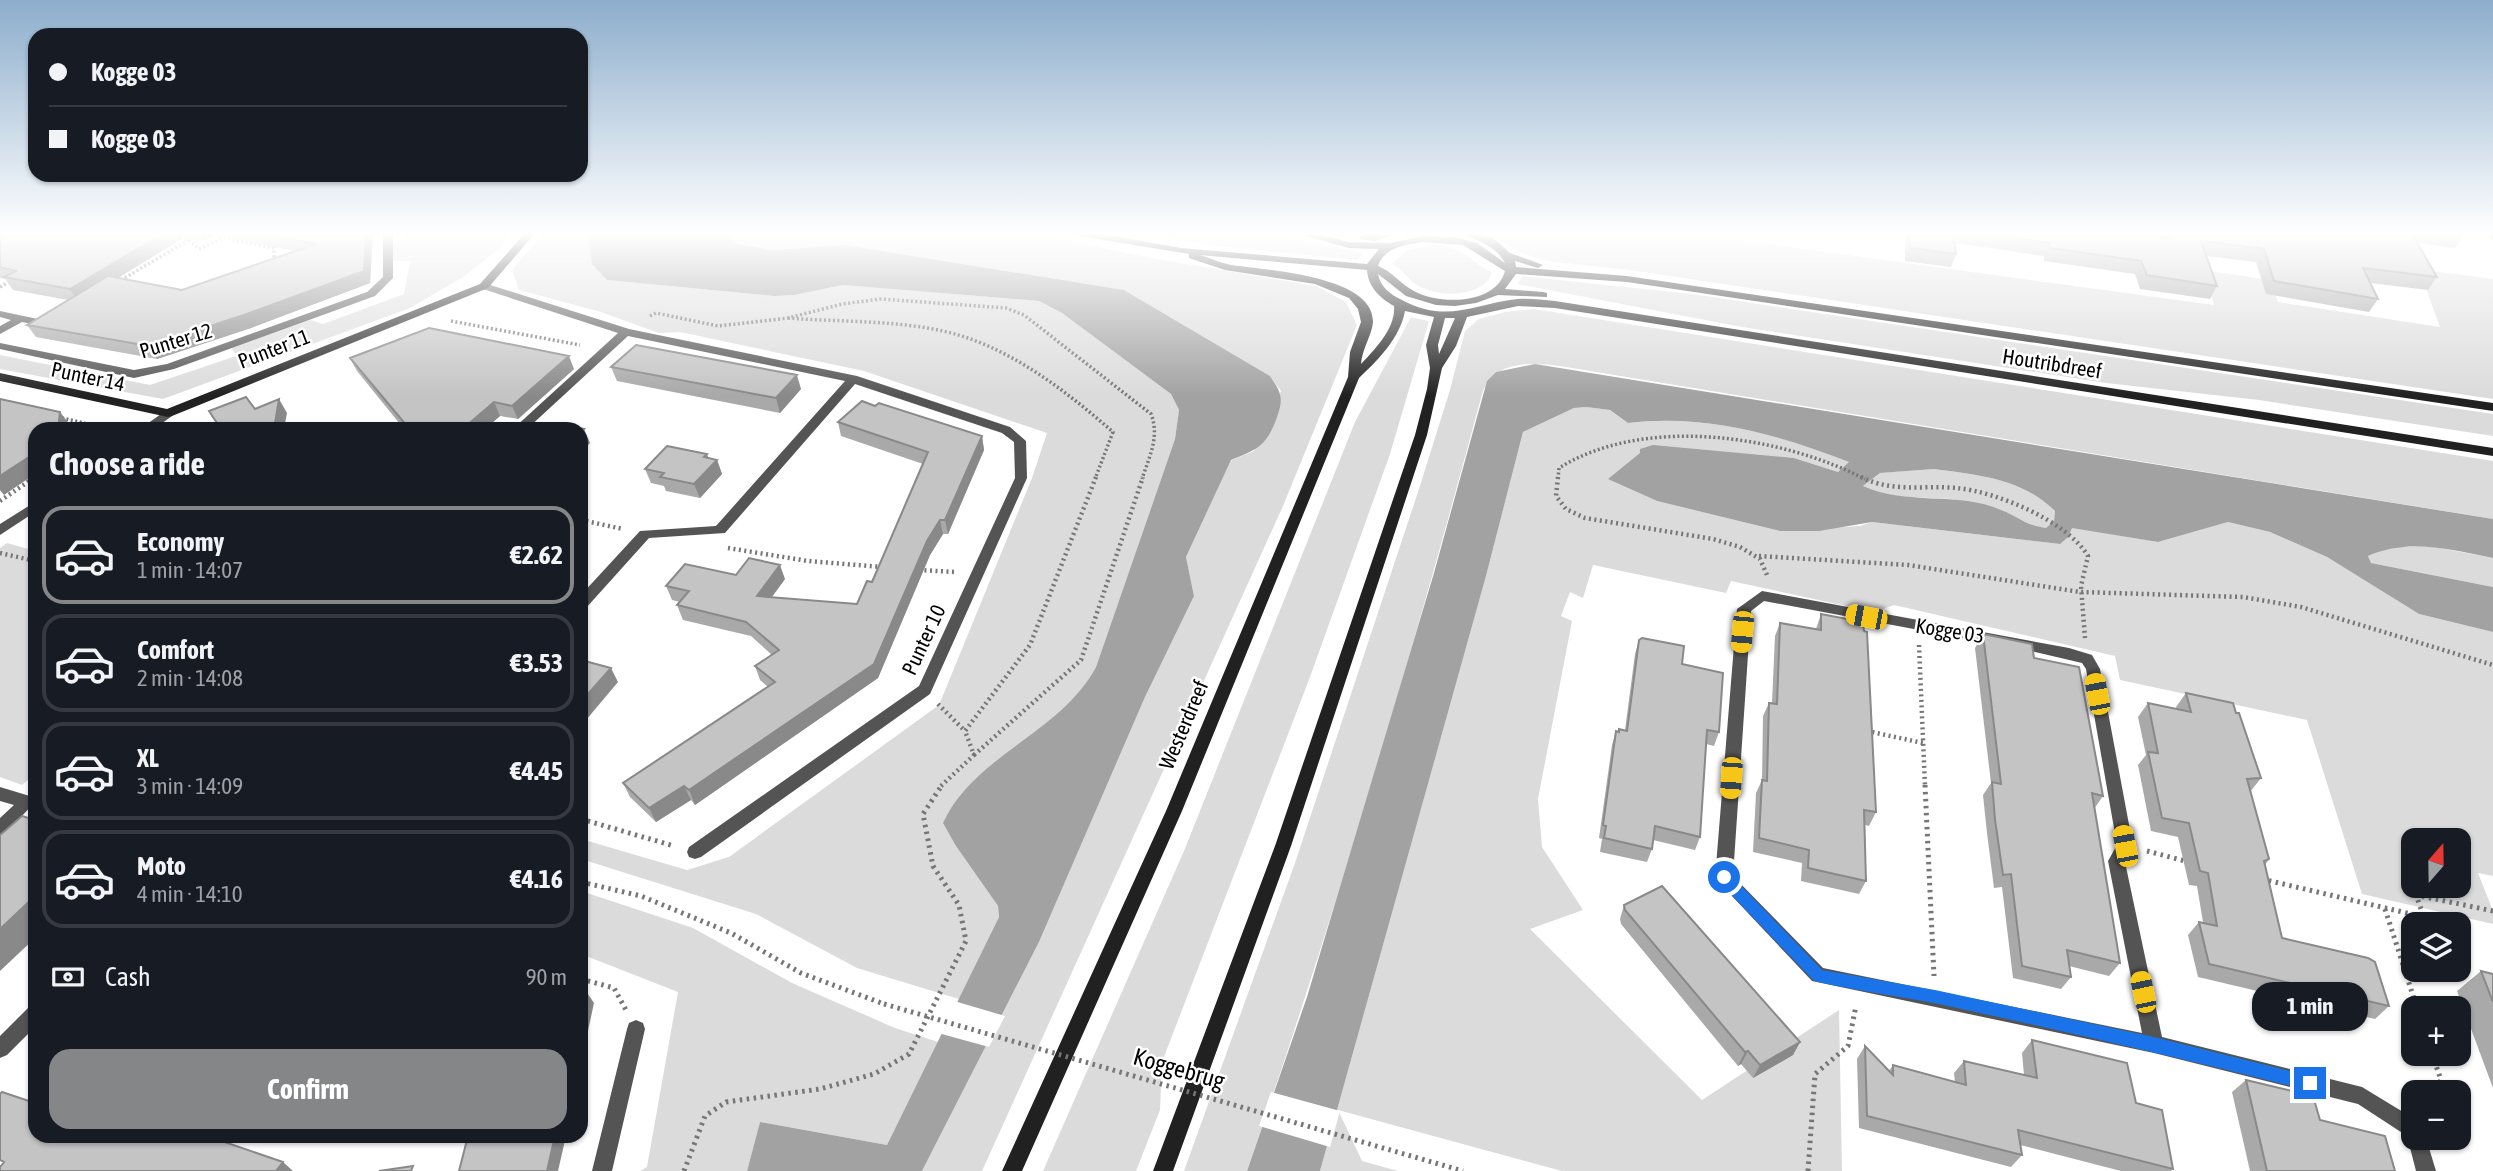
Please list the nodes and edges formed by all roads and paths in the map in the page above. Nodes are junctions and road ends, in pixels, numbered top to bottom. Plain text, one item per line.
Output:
1 (378, 287) edge
2 (482, 287) edge
3 (486, 287) edge
4 (1331, 287) edge
5 (1377, 287) edge
6 (1400, 287) edge
7 (1502, 287) edge
8 (1680, 287) edge
9 (1496, 292) junction
10 (1399, 303) junction
11 (1456, 303) junction
12 (424, 310) junction
13 (1605, 312) junction
14 (0, 314) edge
15 (1440, 314) junction
16 (1464, 314) junction
17 (21, 318) junction
18 (788, 318) dead end
19 (48, 324) edge
20 (0, 331) edge
21 (626, 332) junction
22 (0, 346) edge
23 (606, 350) junction
24 (1436, 368) junction
25 (0, 377) edge
26 (1354, 377) junction
27 (853, 379) junction
28 (2493, 407) edge
29 (168, 414) junction
30 (57, 417) edge
31 (80, 422) edge
32 (156, 422) edge
33 (527, 422) edge
34 (2493, 452) edge
35 (28, 482) edge
36 (1, 499) edge
37 (28, 511) edge
38 (588, 522) edge
39 (0, 531) edge
40 (645, 534) junction
41 (727, 548) dead end
42 (0, 553) edge
43 (1758, 555) junction
44 (28, 559) edge
45 (886, 567) edge
46 (912, 569) edge
47 (977, 574) junction
48 (2080, 593) junction
49 (588, 596) edge
50 (1762, 596) junction
51 (1918, 627) junction
52 (2087, 659) junction
53 (2493, 664) edge
54 (925, 690) junction
55 (1857, 729) edge
56 (965, 731) junction
57 (1923, 743) junction
58 (0, 794) edge
59 (588, 822) edge
60 (0, 828) edge
61 (2125, 846) junction
62 (695, 852) joint
63 (2203, 865) edge
64 (2255, 877) edge
65 (588, 884) edge
66 (2385, 908) junction
67 (2493, 911) edge
68 (588, 981) edge
69 (1861, 985) junction
70 (2413, 996) edge
71 (1935, 997) junction
72 (28, 1021) edge
73 (636, 1029) joint
74 (2154, 1044) junction
75 (0, 1049) edge
76 (2401, 1121) edge
77 (2420, 1150) edge
78 (602, 1171) edge
79 (684, 1171) edge
80 (1012, 1171) edge
81 (1163, 1171) edge
82 (1464, 1171) edge
83 (1808, 1171) edge
84 (2426, 1171) edge

1 - 22 street, Punter 12
2 - 12 main road, Punter 11
3 - 21 street, Punter 10
4 - 26 main road
5 - 10 main road
6 - 11 main road
7 - 9 main road
8 - 28 main road, Houtribdreef
9 - 11 main road
9 - 13 main road, Houtribdreef
10 - 15 main road, Houtribdreef
10 - 26 main road, Westerdreef
11 - 15 main road
12 - 23 path
12 - 29 main road, Punter 11
13 - 16 main road, Houtribdreef
13 - 34 main road, Houtribdreef
14 - 17 street
15 - 16 main road, Houtribdreef
15 - 24 main road
16 - 24 main road
17 - 19 street
17 - 20 street
18 - 56 path
21 - 23 street
21 - 27 street, Punter 10
23 - 33 street
24 - 81 main road
25 - 29 main road, Punter 14
26 - 80 main road, Westerdreef
27 - 40 street
27 - 47 street, Punter 10
29 - 32 street
30 - 31 path
35 - 36 path
37 - 39 street
38 - 40 path
40 - 49 street
41 - 45 path
42 - 44 path
43 - 48 path
43 - 48 path
43 - 50 path
46 - 47 path
47 - 54 street, Punter 10
48 - 52 path
48 - 53 path
50 - 51 street, Kogge 03
50 - 69 street
51 - 52 street, Kogge 03
51 - 57 path
52 - 61 street
54 - 56 path
54 - 62 street, Punter 10
55 - 57 path
56 - 79 path
57 - 71 path
58 - 60 street
59 - 62 path
61 - 63 path
61 - 74 street
64 - 66 path
65 - 82 path, Koggebrug, bridge
66 - 67 path
66 - 70 path
68 - 73 path
69 - 71 street
69 - 83 path
71 - 74 street
72 - 75 street
73 - 78 street
74 - 76 street
77 - 84 street

